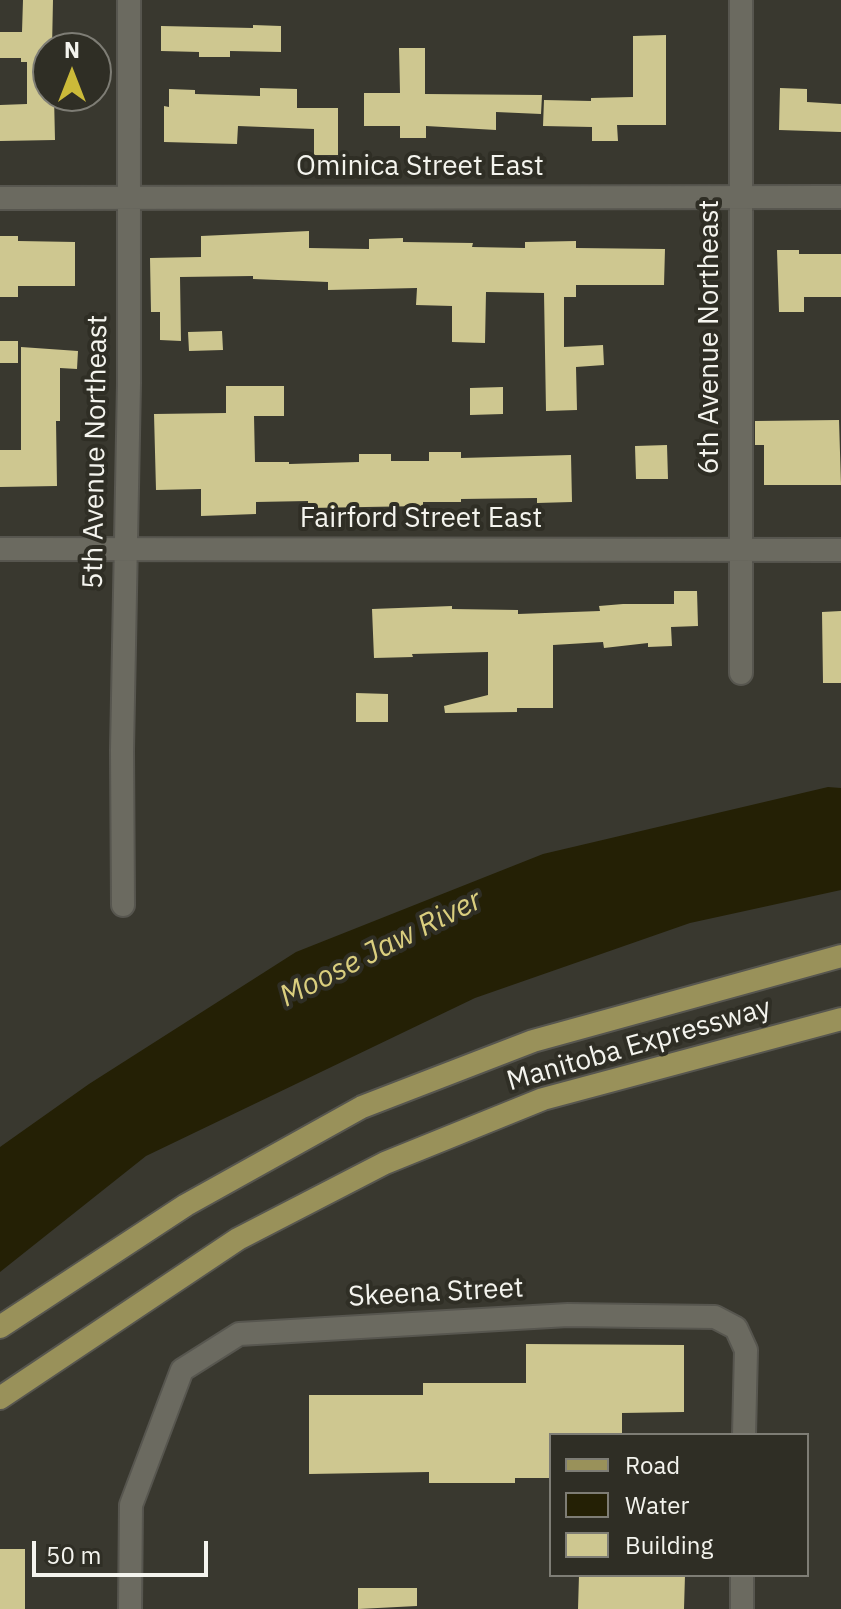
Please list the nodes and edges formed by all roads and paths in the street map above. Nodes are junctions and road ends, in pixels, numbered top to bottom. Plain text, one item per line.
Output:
1 (129, 0) edge
2 (741, 0) edge
3 (740, 197) junction
4 (841, 197) edge
5 (0, 198) edge
6 (128, 198) junction
7 (0, 549) edge
8 (125, 549) junction
9 (741, 549) junction
10 (841, 550) edge
11 (741, 673) dead end
12 (123, 905) dead end
13 (841, 956) edge
14 (841, 1019) edge
15 (0, 1327) edge
16 (0, 1398) edge
17 (744, 1433) edge
18 (742, 1577) edge
19 (130, 1609) edge
20 (742, 1609) edge

1 - 6 street, 5th Avenue Northeast
2 - 3 street, 6th Avenue Northeast
3 - 4 street, Ominica Street East
3 - 6 street, Ominica Street East
3 - 9 street, 6th Avenue Northeast
5 - 6 street, Ominica Street East
6 - 8 street, 5th Avenue Northeast
7 - 8 street, Fairford Street East
8 - 9 street, Fairford Street East
8 - 12 street, 5th Avenue Northeast
9 - 10 street, Fairford Street East
9 - 11 street, 6th Avenue Northeast
13 - 15 main road, Manitoba Expressway
14 - 16 main road, Manitoba Expressway
17 - 19 street, Skeena Street
18 - 20 street

